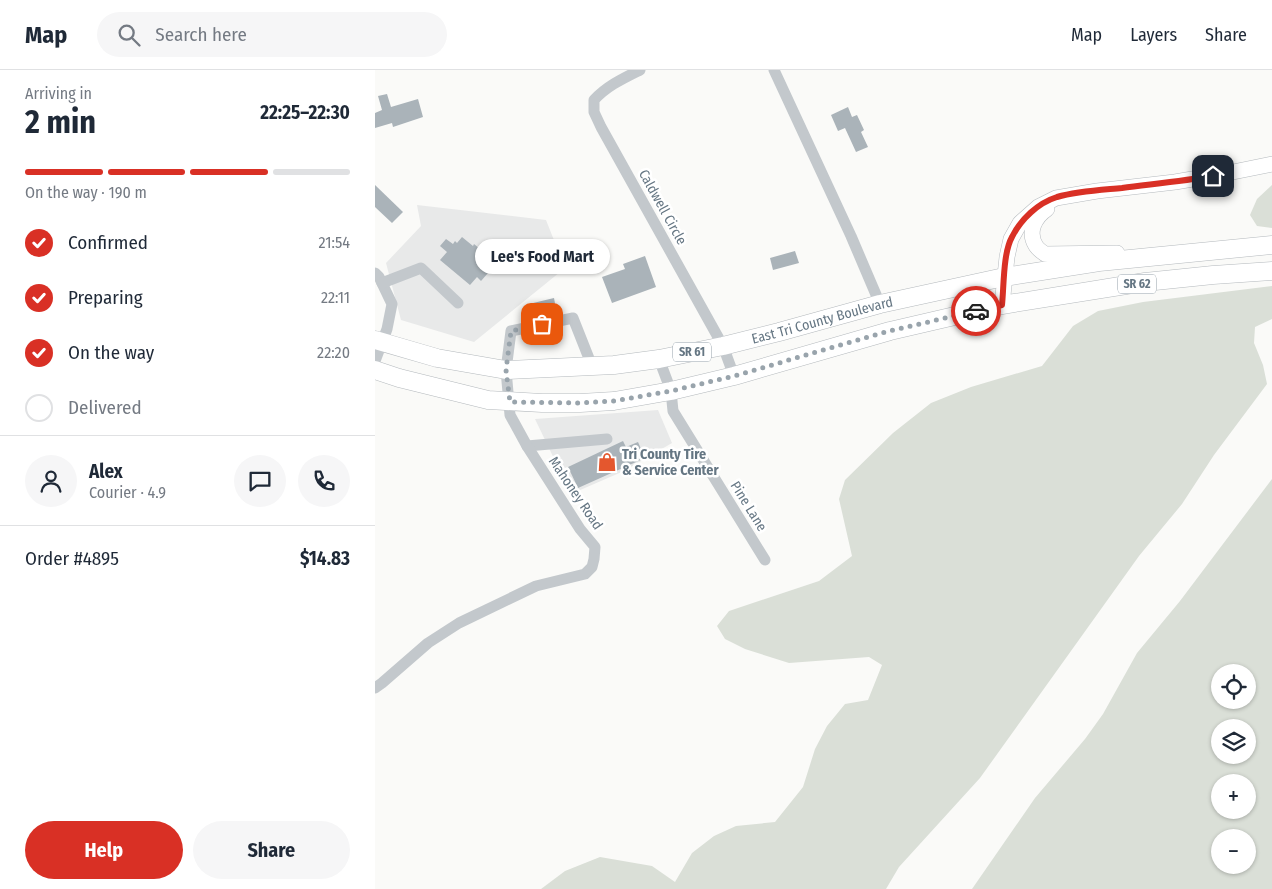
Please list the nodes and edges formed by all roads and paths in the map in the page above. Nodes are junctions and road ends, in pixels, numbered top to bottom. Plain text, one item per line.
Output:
1 (640, 70) edge
2 (774, 70) edge
3 (1272, 164) edge
4 (1097, 190) junction
5 (1272, 245) edge
6 (1193, 252) junction
7 (1272, 271) edge
8 (375, 272) edge
9 (1004, 277) junction
10 (382, 283) junction
11 (458, 302) dead end
12 (880, 304) junction
13 (1002, 305) junction
14 (379, 342) edge
15 (723, 346) junction
16 (659, 359) junction
17 (375, 361) edge
18 (592, 366) junction
19 (375, 370) edge
20 (506, 370) junction
21 (734, 376) junction
22 (671, 391) junction
23 (510, 402) junction
24 (607, 439) dead end
25 (527, 446) junction
26 (765, 560) dead end
27 (375, 688) edge

1 - 15 street, Caldwell Circle
2 - 12 street
3 - 4 main road
4 - 6 main road
4 - 9 main road
5 - 6 highway, East Tri County Boulevard / SR 62
6 - 9 highway, East Tri County Boulevard / SR 62
7 - 13 highway, East Tri County Boulevard / SR 62
8 - 10 street
9 - 12 highway, East Tri County Boulevard / SR 61
9 - 13 main road
10 - 11 street
10 - 14 street
12 - 15 highway, East Tri County Boulevard / SR 61
13 - 21 highway, East Tri County Boulevard / SR 61
14 - 17 street
14 - 20 highway, East Tri County Boulevard / SR 61
15 - 16 highway, East Tri County Boulevard / SR 61
15 - 21 street, Caldwell Circle
16 - 18 highway, East Tri County Boulevard / SR 61
16 - 22 street, Pine Lane
18 - 20 highway, East Tri County Boulevard / SR 61
18 - 20 street, Mahoney Road
19 - 23 highway, East Tri County Boulevard / SR 61
20 - 23 street, Mahoney Road
21 - 22 highway, East Tri County Boulevard / SR 61
22 - 23 highway, East Tri County Boulevard / SR 61
22 - 26 street, Pine Lane
23 - 25 street, Mahoney Road
24 - 25 street
25 - 27 street, Mahoney Road

